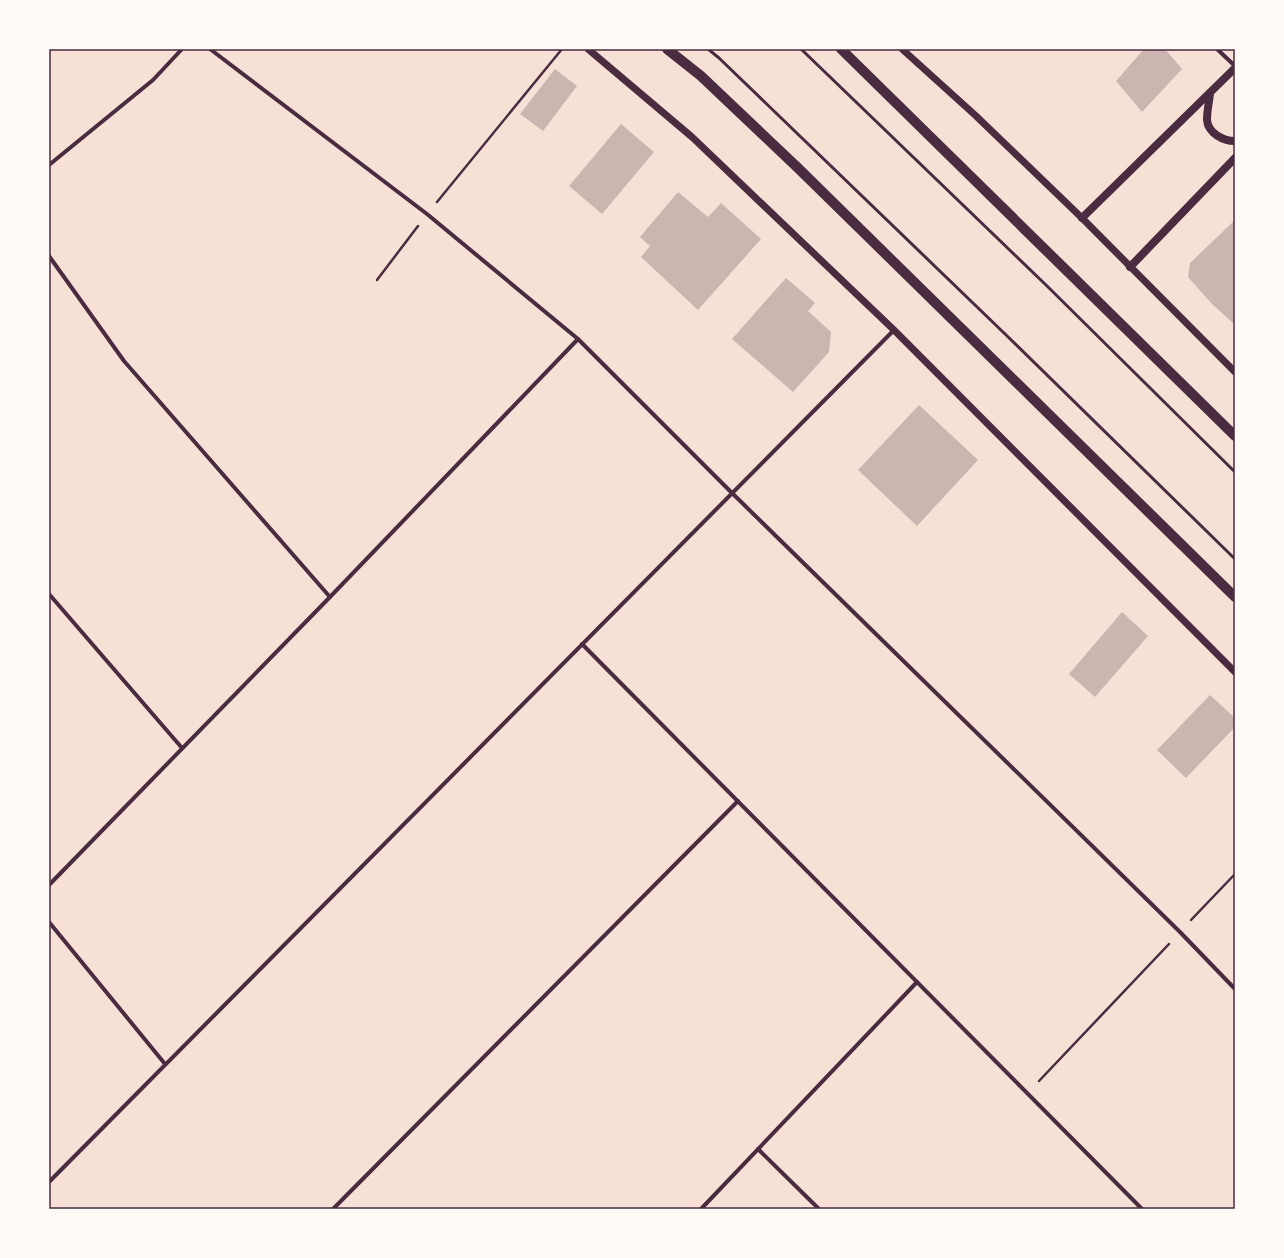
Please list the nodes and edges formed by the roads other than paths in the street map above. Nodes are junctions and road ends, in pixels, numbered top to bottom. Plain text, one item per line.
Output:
1 (182, 49) edge
2 (210, 49) edge
3 (588, 49) edge
4 (667, 49) edge
5 (708, 49) edge
6 (802, 49) edge
7 (841, 49) edge
8 (902, 49) edge
9 (1217, 49) edge
10 (1235, 67) edge
11 (1210, 94) junction
12 (1235, 141) edge
13 (1235, 158) edge
14 (49, 165) edge
15 (1082, 218) junction
16 (49, 256) edge
17 (1130, 267) junction
18 (894, 330) junction
19 (578, 339) junction
20 (1235, 372) edge
21 (1235, 436) edge
22 (1235, 472) edge
23 (732, 493) junction
24 (1235, 559) edge
25 (49, 594) edge
26 (330, 597) junction
27 (1235, 597) edge
28 (582, 644) junction
29 (1235, 672) edge
30 (182, 748) junction
31 (738, 801) junction
32 (49, 885) edge
33 (49, 922) edge
34 (917, 982) junction
35 (1235, 989) edge
36 (165, 1064) junction
37 (758, 1149) junction
38 (49, 1182) edge
39 (333, 1209) edge
40 (701, 1209) edge
41 (819, 1209) edge
42 (1142, 1209) edge

1 - 14 street
2 - 19 street
3 - 18 street
4 - 27 main road
5 - 24 lane
6 - 22 lane
7 - 21 main road
8 - 15 street
9 - 10 street
10 - 11 main road
11 - 12 main road
11 - 15 main road
13 - 17 main road
15 - 17 street
16 - 26 street
17 - 20 street
18 - 23 street
18 - 29 street
19 - 23 street
19 - 26 street
23 - 28 street
23 - 35 street
25 - 30 street
26 - 30 street
28 - 31 street
28 - 36 street
30 - 32 street
31 - 34 street
31 - 39 street
33 - 36 street
34 - 37 street
34 - 42 street
36 - 38 street
37 - 40 street
37 - 41 street

